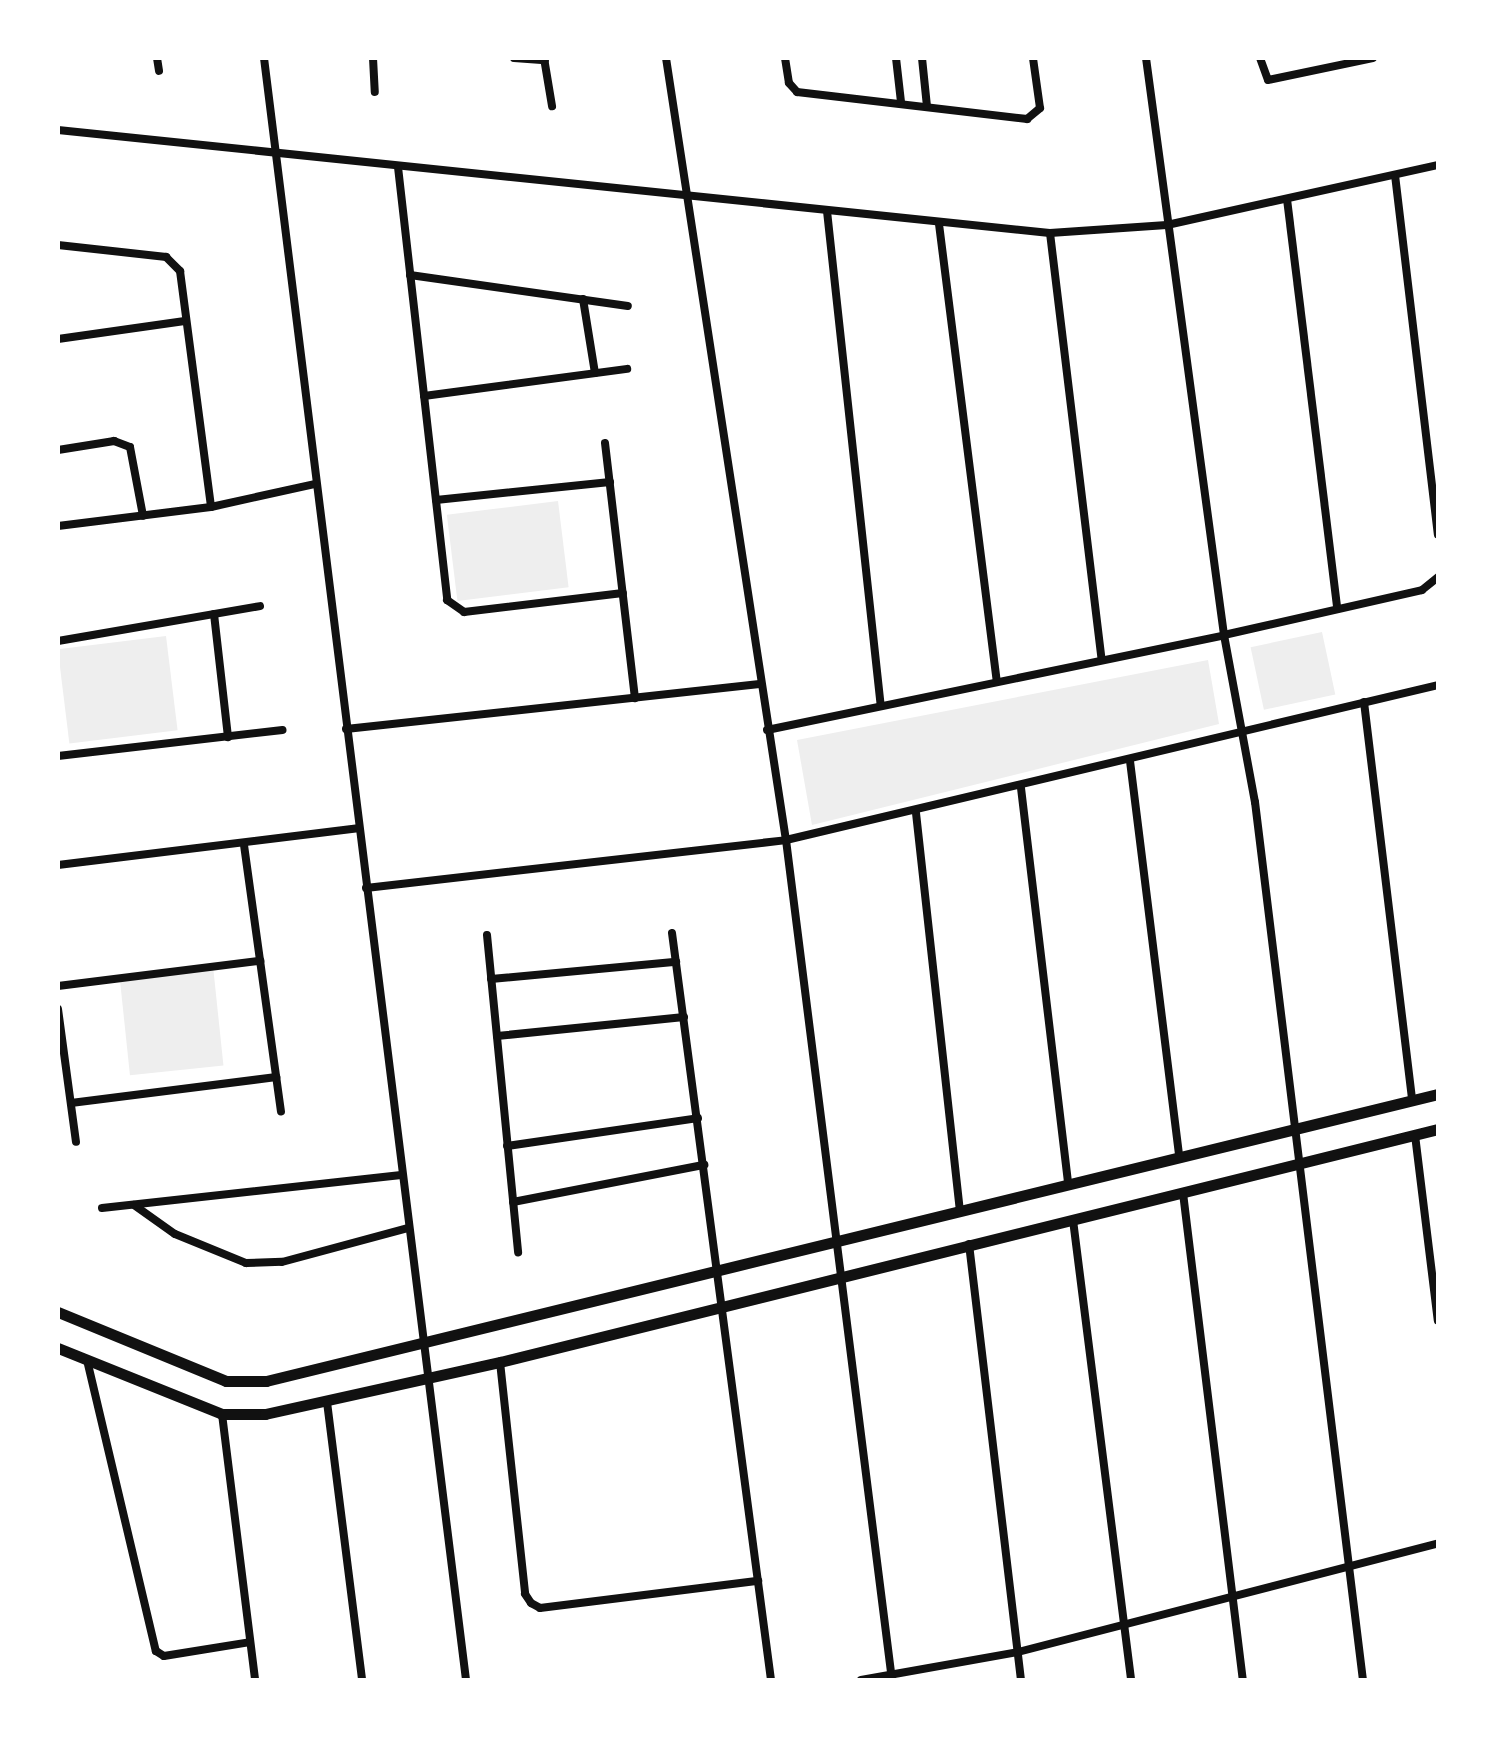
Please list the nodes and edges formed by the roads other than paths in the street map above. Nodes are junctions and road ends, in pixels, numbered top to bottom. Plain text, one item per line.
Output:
1 (157, 58) edge
2 (264, 58) edge
3 (373, 58) edge
4 (514, 58) edge
5 (666, 58) edge
6 (785, 58) edge
7 (896, 58) edge
8 (922, 58) edge
9 (1033, 58) edge
10 (1146, 58) edge
11 (1260, 58) edge
12 (1373, 58) edge
13 (545, 59) edge
14 (159, 71) dead end
15 (375, 92) dead end
16 (901, 102) junction
17 (552, 106) dead end
18 (927, 106) junction
19 (58, 130) edge
20 (276, 154) junction
21 (1438, 165) edge
22 (398, 167) junction
23 (1395, 175) junction
24 (685, 193) junction
25 (1287, 199) junction
26 (827, 211) junction
27 (939, 224) junction
28 (1167, 225) junction
29 (1050, 233) junction
30 (58, 245) edge
31 (410, 275) junction
32 (583, 299) junction
33 (628, 306) dead end
34 (185, 321) junction
35 (58, 339) edge
36 (627, 369) dead end
37 (595, 373) junction
38 (424, 396) junction
39 (605, 443) dead end
40 (58, 450) edge
41 (610, 482) junction
42 (315, 484) junction
43 (436, 500) junction
44 (211, 507) junction
45 (143, 516) junction
46 (58, 526) edge
47 (1438, 534) edge
48 (1438, 577) edge
49 (623, 593) junction
50 (260, 606) dead end
51 (1337, 609) junction
52 (214, 614) junction
53 (1224, 635) junction
54 (58, 641) edge
55 (1102, 660) junction
56 (997, 681) junction
57 (760, 684) junction
58 (1438, 685) edge
59 (635, 698) junction
60 (1364, 702) junction
61 (881, 705) junction
62 (346, 729) junction
63 (282, 730) dead end
64 (767, 730) junction
65 (1242, 733) junction
66 (228, 737) junction
67 (58, 756) edge
68 (1130, 761) junction
69 (1021, 788) junction
70 (916, 813) junction
71 (358, 828) junction
72 (786, 840) junction
73 (244, 845) junction
74 (58, 865) edge
75 (366, 888) junction
76 (672, 933) dead end
77 (487, 935) dead end
78 (260, 961) junction
79 (676, 962) junction
80 (491, 979) junction
81 (58, 986) edge
82 (58, 1009) edge
83 (684, 1017) junction
84 (497, 1036) junction
85 (276, 1077) junction
86 (1438, 1094) edge
87 (1412, 1100) junction
88 (71, 1103) junction
89 (281, 1111) dead end
90 (698, 1118) junction
91 (1294, 1129) junction
92 (1438, 1129) edge
93 (1415, 1135) junction
94 (76, 1142) dead end
95 (507, 1146) junction
96 (1179, 1157) junction
97 (1298, 1164) junction
98 (704, 1165) junction
99 (401, 1175) junction
100 (1068, 1184) junction
101 (1183, 1193) junction
102 (513, 1202) junction
103 (134, 1205) junction
104 (102, 1208) dead end
105 (960, 1209) junction
106 (1073, 1220) junction
107 (408, 1228) junction
108 (838, 1240) junction
109 (969, 1244) junction
110 (518, 1252) dead end
111 (719, 1273) junction
112 (842, 1276) junction
113 (724, 1306) junction
114 (58, 1312) edge
115 (1438, 1321) edge
116 (423, 1344) junction
117 (58, 1348) edge
118 (87, 1360) junction
119 (500, 1362) junction
120 (427, 1378) junction
121 (327, 1402) junction
122 (222, 1414) junction
123 (1438, 1543) edge
124 (1348, 1565) junction
125 (758, 1581) junction
126 (1232, 1593) junction
127 (1124, 1622) junction
128 (250, 1642) junction
129 (1018, 1652) junction
130 (891, 1678) edge
131 (255, 1680) edge
132 (362, 1680) edge
133 (466, 1680) edge
134 (771, 1680) edge
135 (861, 1680) edge
136 (1021, 1680) edge
137 (1131, 1680) edge
138 (1243, 1680) edge
139 (1363, 1680) edge

1 - 14 street
2 - 20 street
3 - 15 street
4 - 13 street
5 - 24 street
6 - 16 street
7 - 16 street
8 - 18 street
9 - 18 street
10 - 28 street
11 - 12 street
13 - 17 street
16 - 18 street
19 - 20 street
20 - 22 street
20 - 42 street
21 - 23 street
22 - 24 street
22 - 31 street
23 - 25 street
23 - 47 street
24 - 26 street
24 - 57 street
25 - 28 street
25 - 51 street
26 - 27 street
26 - 61 street
27 - 29 street
27 - 56 street
28 - 29 street
28 - 53 street
29 - 55 street
30 - 34 street
31 - 32 street
31 - 38 street
32 - 33 street
32 - 37 street
34 - 35 street
34 - 44 street
36 - 37 street
37 - 38 street
38 - 43 street
39 - 41 street
40 - 45 street
41 - 43 street
41 - 49 street
42 - 44 street
42 - 62 street
43 - 49 street
44 - 45 street
45 - 46 street
48 - 51 street
49 - 59 street
50 - 52 street
51 - 53 street
52 - 54 street
52 - 66 street
53 - 55 street
53 - 65 street
55 - 56 street
56 - 61 street
57 - 59 street
57 - 64 street
58 - 60 street
59 - 62 street
60 - 65 street
60 - 87 street
61 - 64 street
62 - 71 street
63 - 66 street
64 - 72 street
65 - 68 street
65 - 91 street
66 - 67 street
68 - 69 street
68 - 96 street
69 - 70 street
69 - 100 street
70 - 72 street
70 - 105 street
71 - 73 street
71 - 75 street
72 - 75 street
72 - 108 street
73 - 74 street
73 - 78 street
75 - 99 street
76 - 79 street
77 - 80 street
78 - 81 street
78 - 85 street
79 - 80 street
79 - 83 street
80 - 84 street
82 - 88 street
83 - 84 street
83 - 90 street
84 - 95 street
85 - 88 street
85 - 89 street
86 - 87 main road
87 - 91 main road
88 - 94 street
90 - 95 street
90 - 98 street
91 - 96 main road
91 - 97 street
92 - 93 main road
93 - 97 main road
93 - 115 street
95 - 102 street
96 - 100 main road
97 - 101 main road
97 - 124 street
98 - 102 street
98 - 111 street
99 - 103 street
99 - 107 street
100 - 105 main road
101 - 106 main road
101 - 126 street
102 - 110 street
103 - 104 street
103 - 107 street
105 - 108 main road
106 - 109 main road
106 - 127 street
107 - 116 street
108 - 111 main road
108 - 112 street
109 - 112 main road
109 - 129 street
111 - 113 street
111 - 116 main road
112 - 113 main road
112 - 130 street
113 - 119 main road
113 - 125 street
114 - 116 main road
116 - 120 street
117 - 118 main road
118 - 122 main road
118 - 128 street
119 - 120 main road
119 - 125 street
120 - 121 main road
120 - 133 street
121 - 122 main road
121 - 132 street
122 - 128 street
123 - 124 street
124 - 126 street
124 - 139 street
125 - 134 street
126 - 127 street
126 - 138 street
127 - 129 street
127 - 137 street
128 - 131 street
129 - 130 street
129 - 136 street
130 - 135 street

